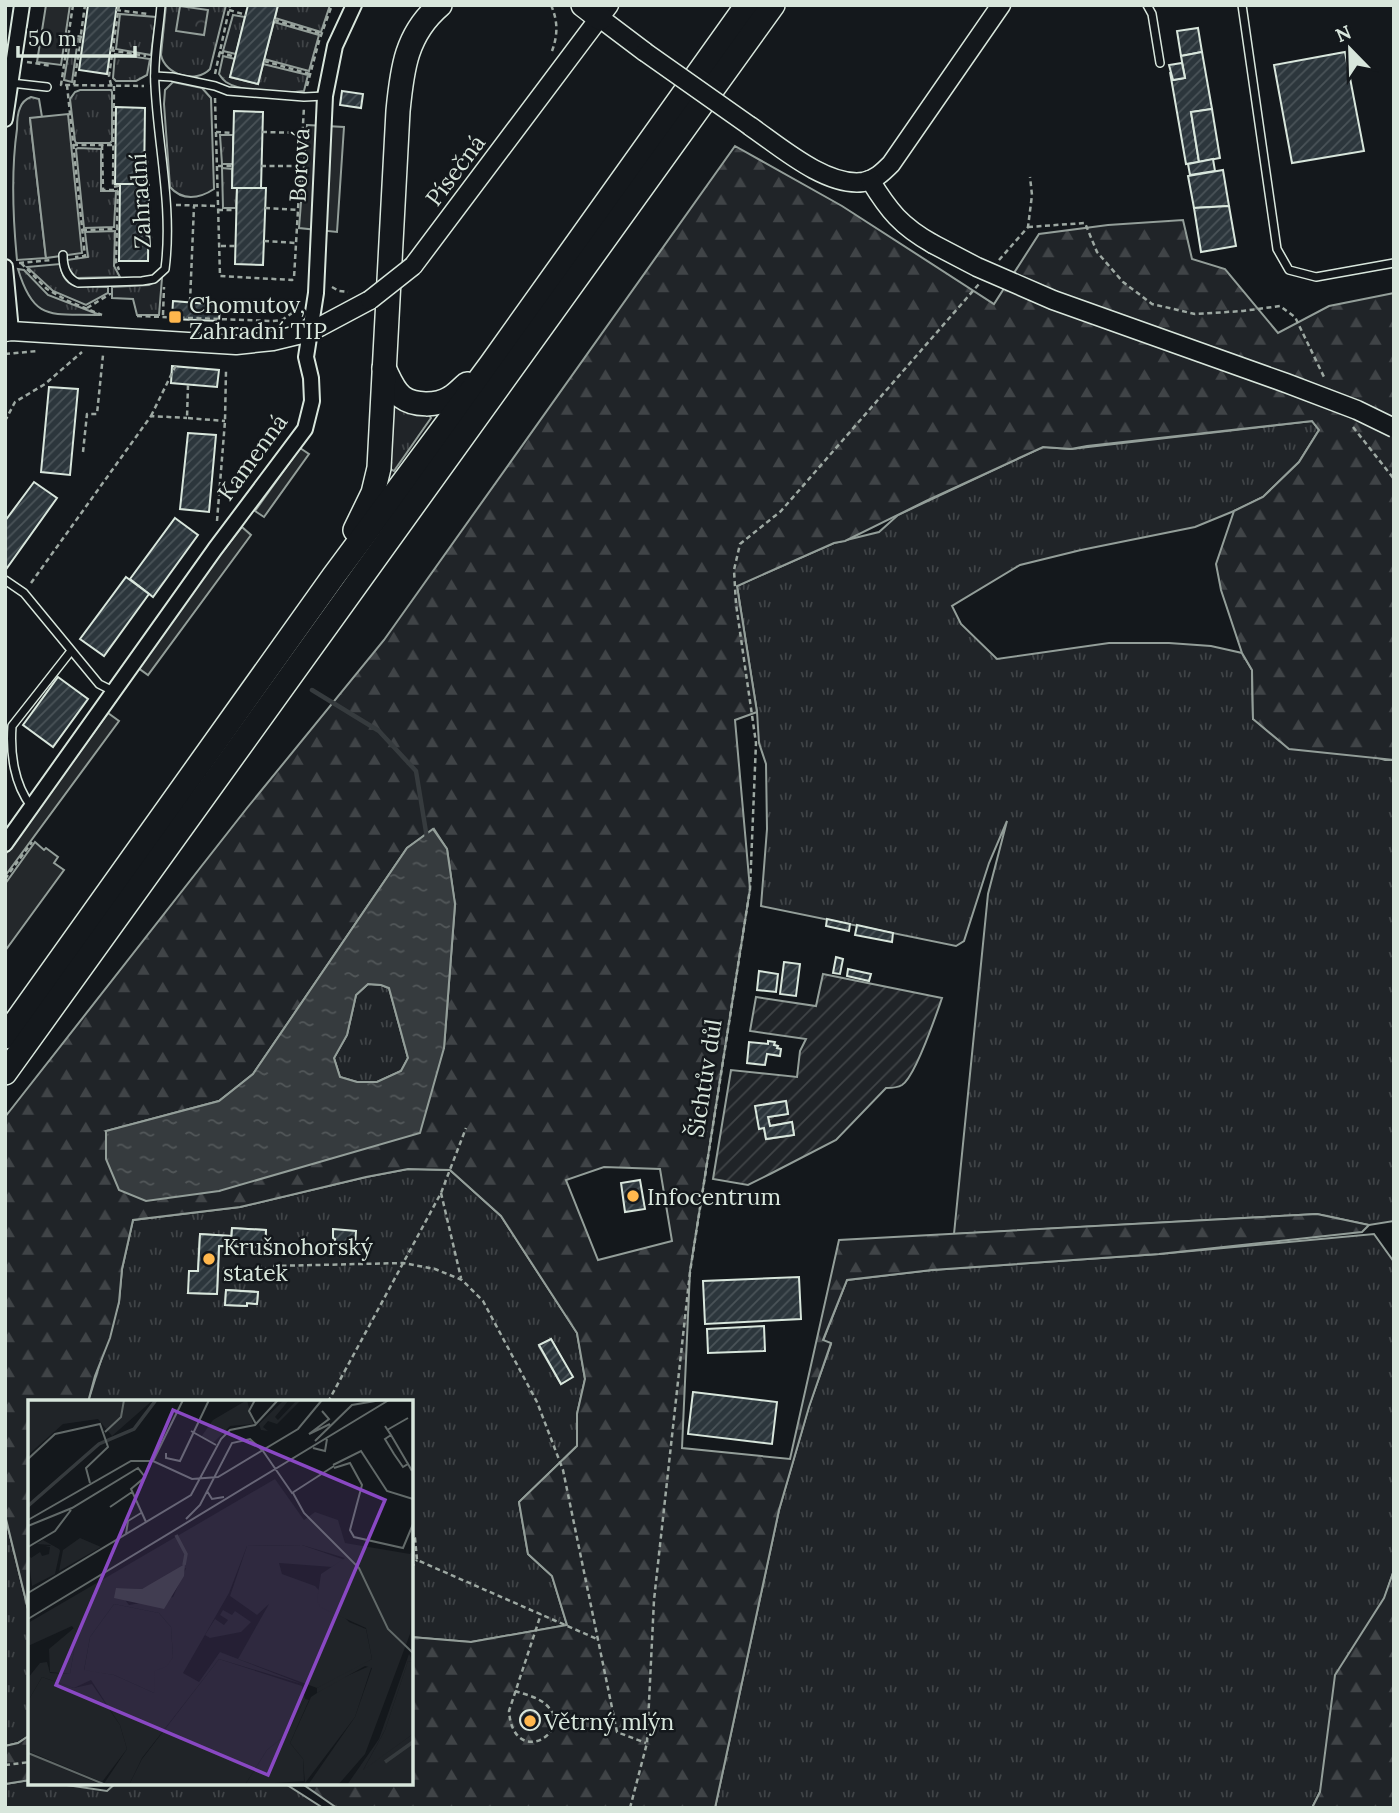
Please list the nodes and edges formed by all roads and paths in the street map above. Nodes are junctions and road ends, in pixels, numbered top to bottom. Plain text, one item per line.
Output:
1 (22, 5) edge
2 (73, 5) edge
3 (85, 5) edge
4 (161, 5) edge
5 (230, 5) edge
6 (332, 5) edge
7 (354, 5) edge
8 (440, 5) edge
9 (551, 5) edge
10 (747, 5) edge
11 (773, 5) edge
12 (1001, 5) edge
13 (1147, 5) edge
14 (1242, 5) edge
15 (118, 8) edge
16 (229, 10) junction
17 (597, 10) edge
18 (160, 15) junction
19 (246, 15) dead end
20 (274, 20) dead end
21 (322, 34) junction
22 (69, 35) junction
23 (82, 37) junction
24 (112, 51) junction
25 (219, 52) junction
26 (550, 56) dead end
27 (235, 57) dead end
28 (156, 58) junction
29 (264, 61) dead end
30 (25, 62) dead end
31 (1160, 63) dead end
32 (52, 66) dead end
33 (310, 74) junction
34 (155, 76) junction
35 (10, 83) junction
36 (67, 85) junction
37 (74, 85) junction
38 (113, 86) junction
39 (155, 86) junction
40 (215, 86) junction
41 (47, 87) dead end
42 (325, 96) junction
43 (304, 97) junction
44 (5, 119) edge
45 (216, 132) junction
46 (262, 132) dead end
47 (233, 133) dead end
48 (304, 133) junction
49 (74, 145) junction
50 (102, 145) junction
51 (115, 145) junction
52 (217, 166) junction
53 (232, 166) dead end
54 (261, 166) dead end
55 (301, 166) junction
56 (1030, 177) dead end
57 (870, 180) junction
58 (118, 190) junction
59 (166, 204) junction
60 (194, 206) junction
61 (218, 208) junction
62 (265, 208) dead end
63 (298, 209) junction
64 (236, 210) dead end
65 (1028, 227) junction
66 (118, 229) junction
67 (82, 230) junction
68 (264, 241) dead end
69 (296, 243) junction
70 (219, 246) junction
71 (235, 246) dead end
72 (62, 257) junction
73 (21, 263) junction
74 (1394, 263) edge
75 (9, 265) edge
76 (995, 266) dead end
77 (165, 269) junction
78 (986, 276) dead end
79 (111, 282) junction
80 (124, 282) junction
81 (329, 285) dead end
82 (334, 288) junction
83 (352, 292) dead end
84 (316, 293) junction
85 (190, 302) dead end
86 (86, 309) junction
87 (102, 315) dead end
88 (137, 316) dead end
89 (163, 317) junction
90 (8, 331) edge
91 (310, 332) junction
92 (86, 349) dead end
93 (95, 351) dead end
94 (491, 363) junction
95 (176, 365) dead end
96 (384, 368) junction
97 (226, 371) dead end
98 (1325, 379) dead end
99 (188, 385) dead end
100 (151, 416) junction
101 (187, 418) junction
102 (5, 421) edge
103 (225, 421) junction
104 (1352, 426) dead end
105 (1394, 428) edge
106 (83, 452) dead end
107 (1394, 479) edge
108 (215, 549) junction
109 (333, 577) junction
110 (5, 580) edge
111 (24, 593) junction
112 (71, 651) junction
113 (114, 692) junction
114 (32, 807) junction
115 (32, 842) dead end
116 (5, 844) edge
117 (5, 879) edge
118 (5, 1037) edge
119 (5, 1073) edge
120 (466, 1128) dead end
121 (441, 1193) junction
122 (403, 1263) junction
123 (273, 1266) dead end
124 (462, 1280) junction
125 (329, 1400) edge
126 (413, 1534) edge
127 (417, 1560) junction
128 (413, 1565) edge
129 (541, 1614) junction
130 (597, 1639) junction
131 (516, 1691) junction
132 (647, 1744) junction
133 (28, 1762) edge
134 (5, 1765) edge
135 (630, 1808) edge

1 - 35 street
2 - 22 path
3 - 23 path
4 - 18 lane, Zahradní
5 - 16 path
6 - 21 path
7 - 42 street, Borová
8 - 96 highway
9 - 26 path
10 - 94 highway
11 - 119 highway
12 - 57 street
13 - 31 lane
14 - 74 lane
15 - 18 path
15 - 24 path
16 - 19 path
16 - 25 path
17 - 57 street, bridge
17 - 91 street, Písečná, bridge
18 - 28 lane, Zahradní
20 - 21 path
21 - 33 path
22 - 23 path
22 - 36 path
23 - 37 path
24 - 28 path
24 - 38 path
25 - 27 path
25 - 40 path
28 - 34 lane, Zahradní
29 - 33 path
30 - 32 path
33 - 43 path
34 - 39 lane, Zahradní
34 - 40 lane
35 - 41 lane
35 - 44 street
36 - 37 path
36 - 49 path
37 - 38 path
38 - 39 path
38 - 51 path
39 - 59 lane, Zahradní
40 - 43 lane
40 - 45 path
42 - 43 lane
42 - 84 street, Borová
43 - 48 path
45 - 47 path
45 - 52 path
46 - 48 path
48 - 55 path
49 - 50 path
49 - 67 path
50 - 51 path
50 - 58 path
51 - 58 path
52 - 53 path
52 - 61 path
54 - 55 path
55 - 63 path
56 - 65 path
57 - 105 street, bridge
58 - 66 path
59 - 60 path
59 - 77 lane, Zahradní
60 - 61 path
60 - 85 path
61 - 64 path
61 - 70 path
62 - 63 path
63 - 69 path
65 - 76 path
65 - 98 path
66 - 67 path
66 - 80 path
67 - 72 path
68 - 69 path
69 - 70 path
70 - 71 path
72 - 73 path
72 - 79 lane, Zahradní
73 - 75 path
73 - 86 path
75 - 90 street
77 - 80 lane, Zahradní
77 - 89 path
78 - 132 path, Šichtův důl
79 - 80 lane, Zahradní
79 - 86 path
81 - 82 path
82 - 83 path
82 - 84 path
84 - 89 path
84 - 91 street, Borová
86 - 87 path
88 - 89 path
90 - 91 street
91 - 108 street, Kamenná
92 - 102 path
93 - 106 path
94 - 96 highway
94 - 109 highway
95 - 100 path
96 - 109 highway
97 - 103 path
99 - 101 path
100 - 101 path
100 - 111 path
101 - 103 path
103 - 108 path
104 - 107 path
108 - 113 street, Kamenná
109 - 118 highway
110 - 111 lane
111 - 112 lane
112 - 113 lane
112 - 114 lane
113 - 114 street, Kamenná
114 - 116 street, Kamenná
115 - 117 path
120 - 121 path
121 - 122 path
121 - 124 path
122 - 123 path
122 - 124 path
122 - 125 path
124 - 130 path
126 - 127 path
127 - 128 path
127 - 129 path
129 - 130 path
129 - 131 path
130 - 132 path
131 - 131 path
132 - 135 path, Šichtův důl
133 - 134 path

